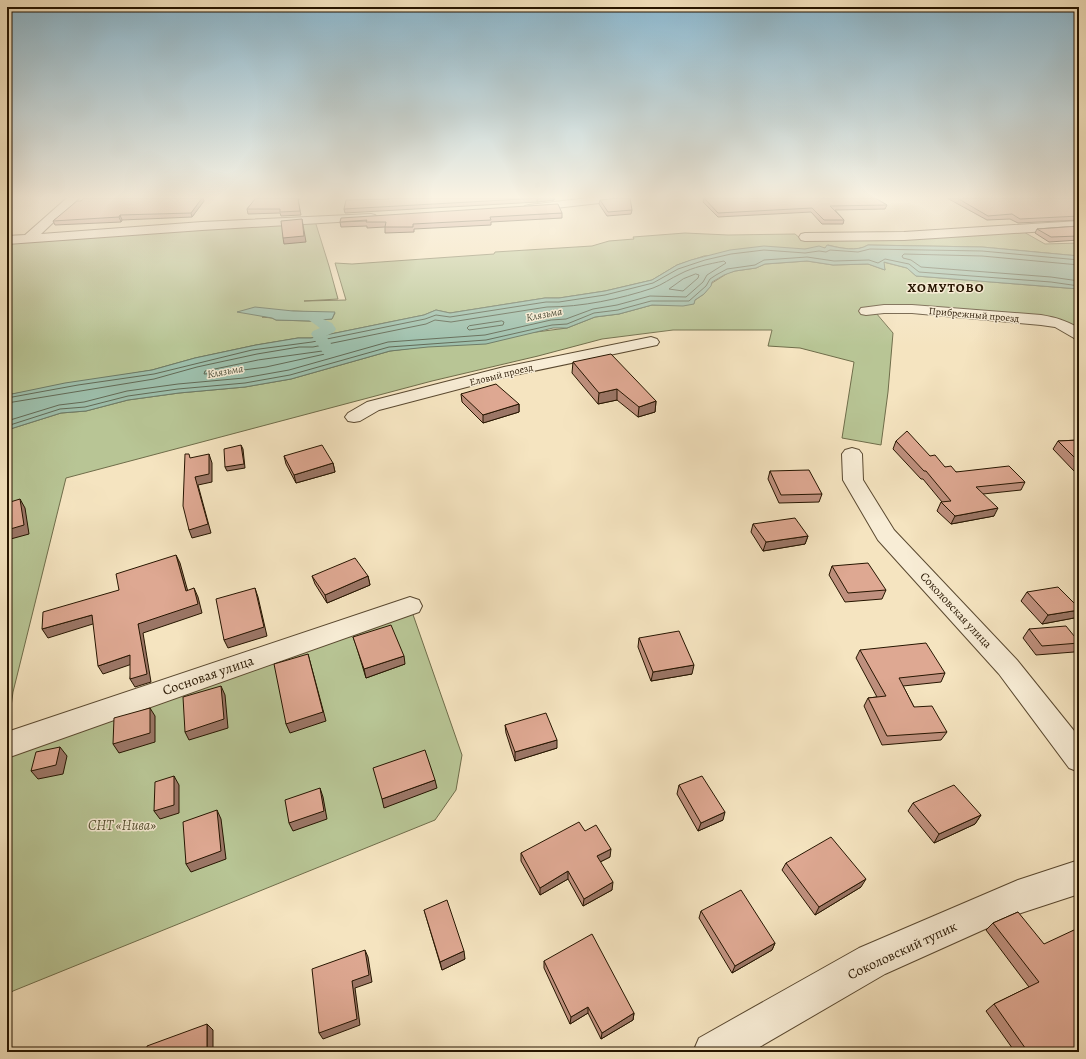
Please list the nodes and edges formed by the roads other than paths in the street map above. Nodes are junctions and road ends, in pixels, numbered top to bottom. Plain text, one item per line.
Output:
1 (866, 311) dead end
2 (1079, 335) edge
3 (651, 342) dead end
4 (354, 417) dead end
5 (852, 454) dead end
6 (410, 606) dead end
7 (7, 745) edge
8 (1079, 759) edge
9 (1079, 877) edge
10 (713, 1052) edge

1 - 2 street, Прибрежный проезд
3 - 4 street, Еловый проезд
5 - 8 street, Соколовская улица
6 - 7 street, Сосновая улица
9 - 10 street, Соколовский тупик

